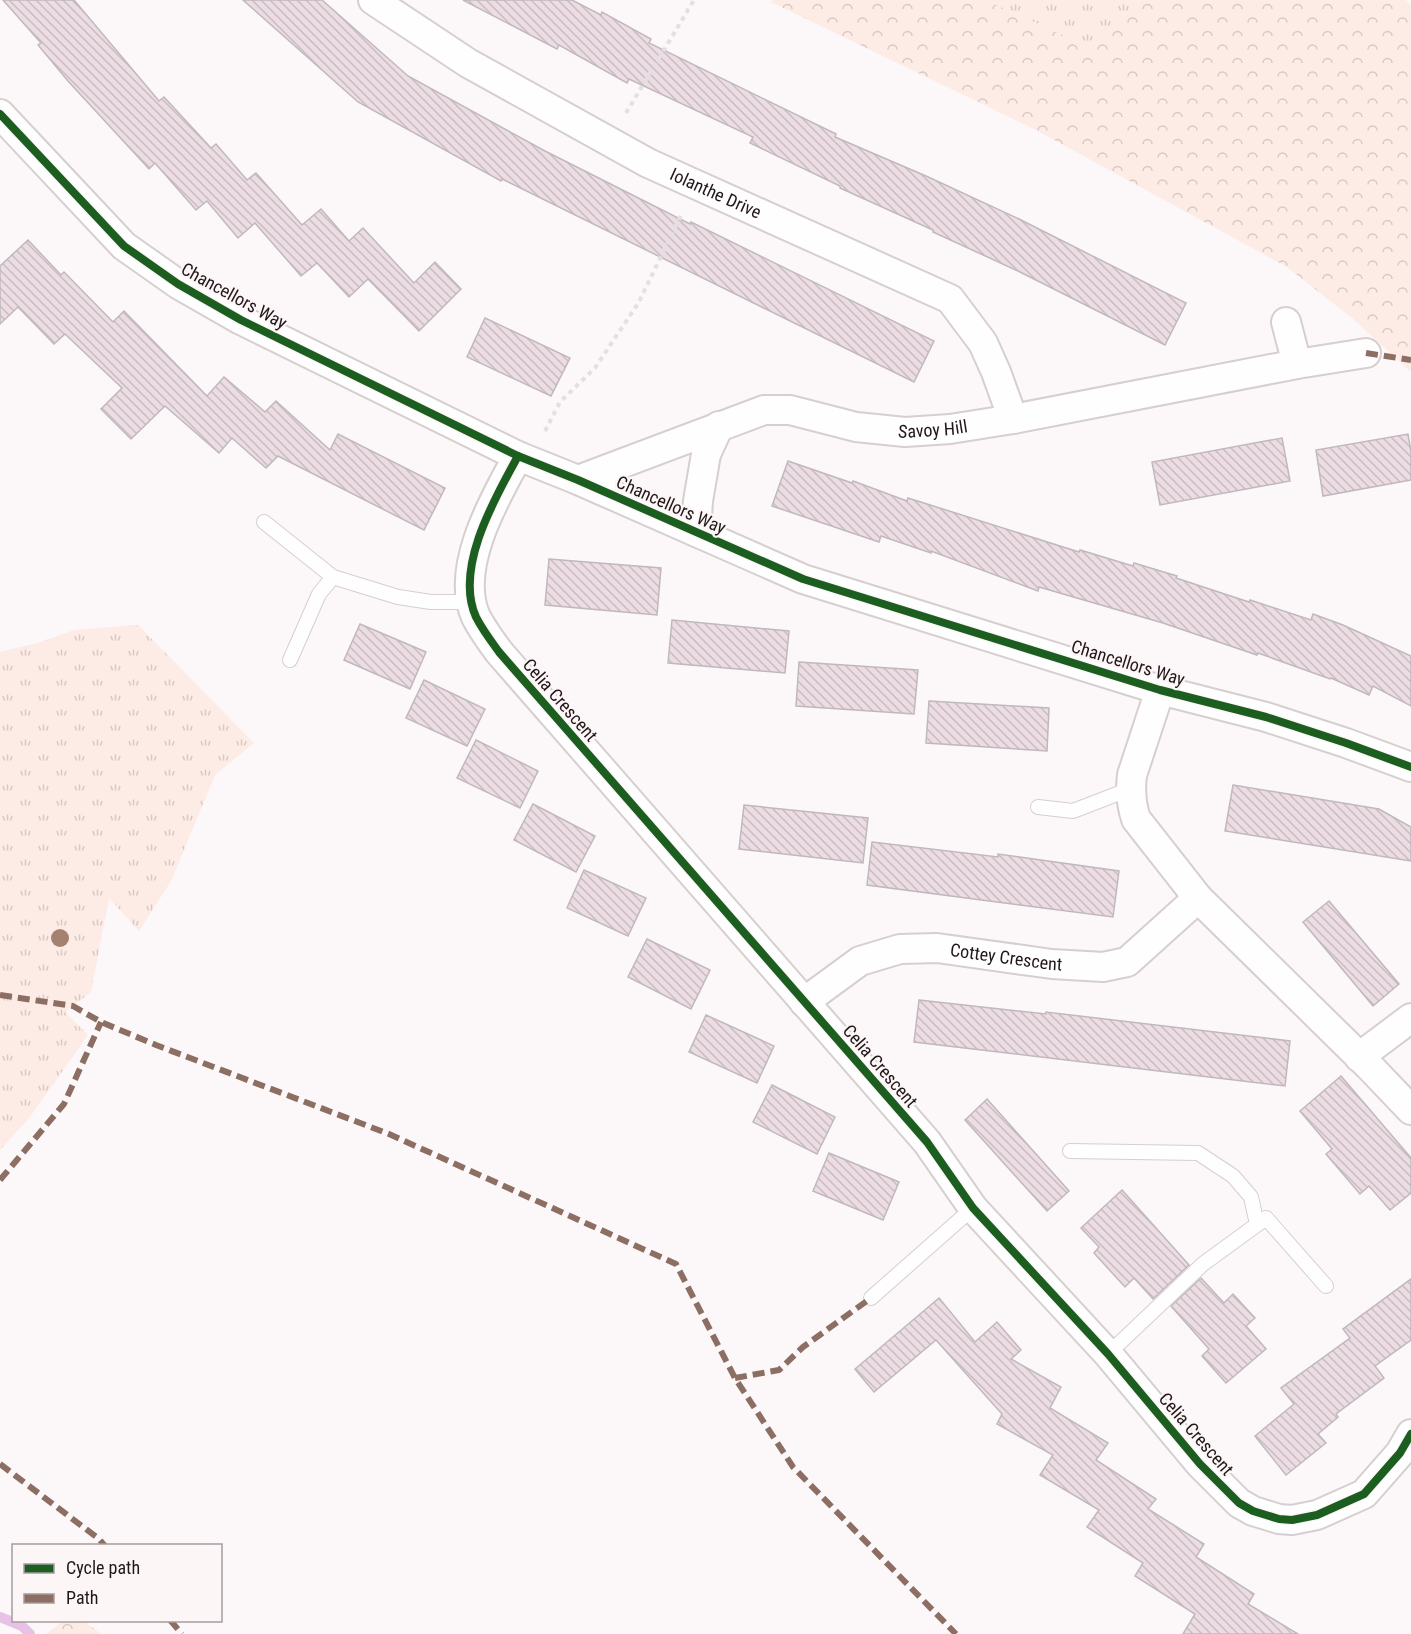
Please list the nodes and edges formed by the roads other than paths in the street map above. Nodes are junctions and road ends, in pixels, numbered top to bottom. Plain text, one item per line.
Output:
1 (373, 0) edge
2 (0, 114) edge
3 (1286, 322) dead end
4 (1366, 354) dead end
5 (1297, 364) junction
6 (1013, 420) junction
7 (719, 426) junction
8 (518, 456) junction
9 (578, 480) junction
10 (264, 522) dead end
11 (696, 532) junction
12 (333, 577) junction
13 (473, 602) junction
14 (290, 660) dead end
15 (1160, 690) junction
16 (1411, 767) edge
17 (1130, 789) junction
18 (1038, 807) dead end
19 (1197, 898) junction
20 (804, 1002) junction
21 (1411, 1018) edge
22 (1359, 1057) junction
23 (1411, 1110) edge
24 (1070, 1151) dead end
25 (973, 1208) junction
26 (1257, 1224) junction
27 (1326, 1286) dead end
28 (871, 1298) dead end
29 (1108, 1354) junction
30 (1411, 1434) edge

1 - 6 street, Iolanthe Drive
2 - 8 street, Chancellors Way
3 - 5 street
4 - 5 street, Savoy Hill
5 - 6 street, Savoy Hill
6 - 7 street, Savoy Hill
7 - 9 street, Savoy Hill
7 - 11 street
8 - 9 street, Chancellors Way
8 - 13 street, Celia Crescent
9 - 11 street, Chancellors Way
10 - 12 lane
11 - 15 street, Chancellors Way
12 - 13 lane
12 - 14 lane
13 - 20 street, Celia Crescent
15 - 16 street, Chancellors Way
15 - 17 street
17 - 18 lane
17 - 19 street
19 - 20 street, Cottey Crescent
19 - 22 street
20 - 25 street, Celia Crescent
21 - 22 street
22 - 23 street
24 - 26 lane
25 - 28 lane
25 - 29 street, Celia Crescent
26 - 27 lane
26 - 29 lane
29 - 30 street, Celia Crescent

